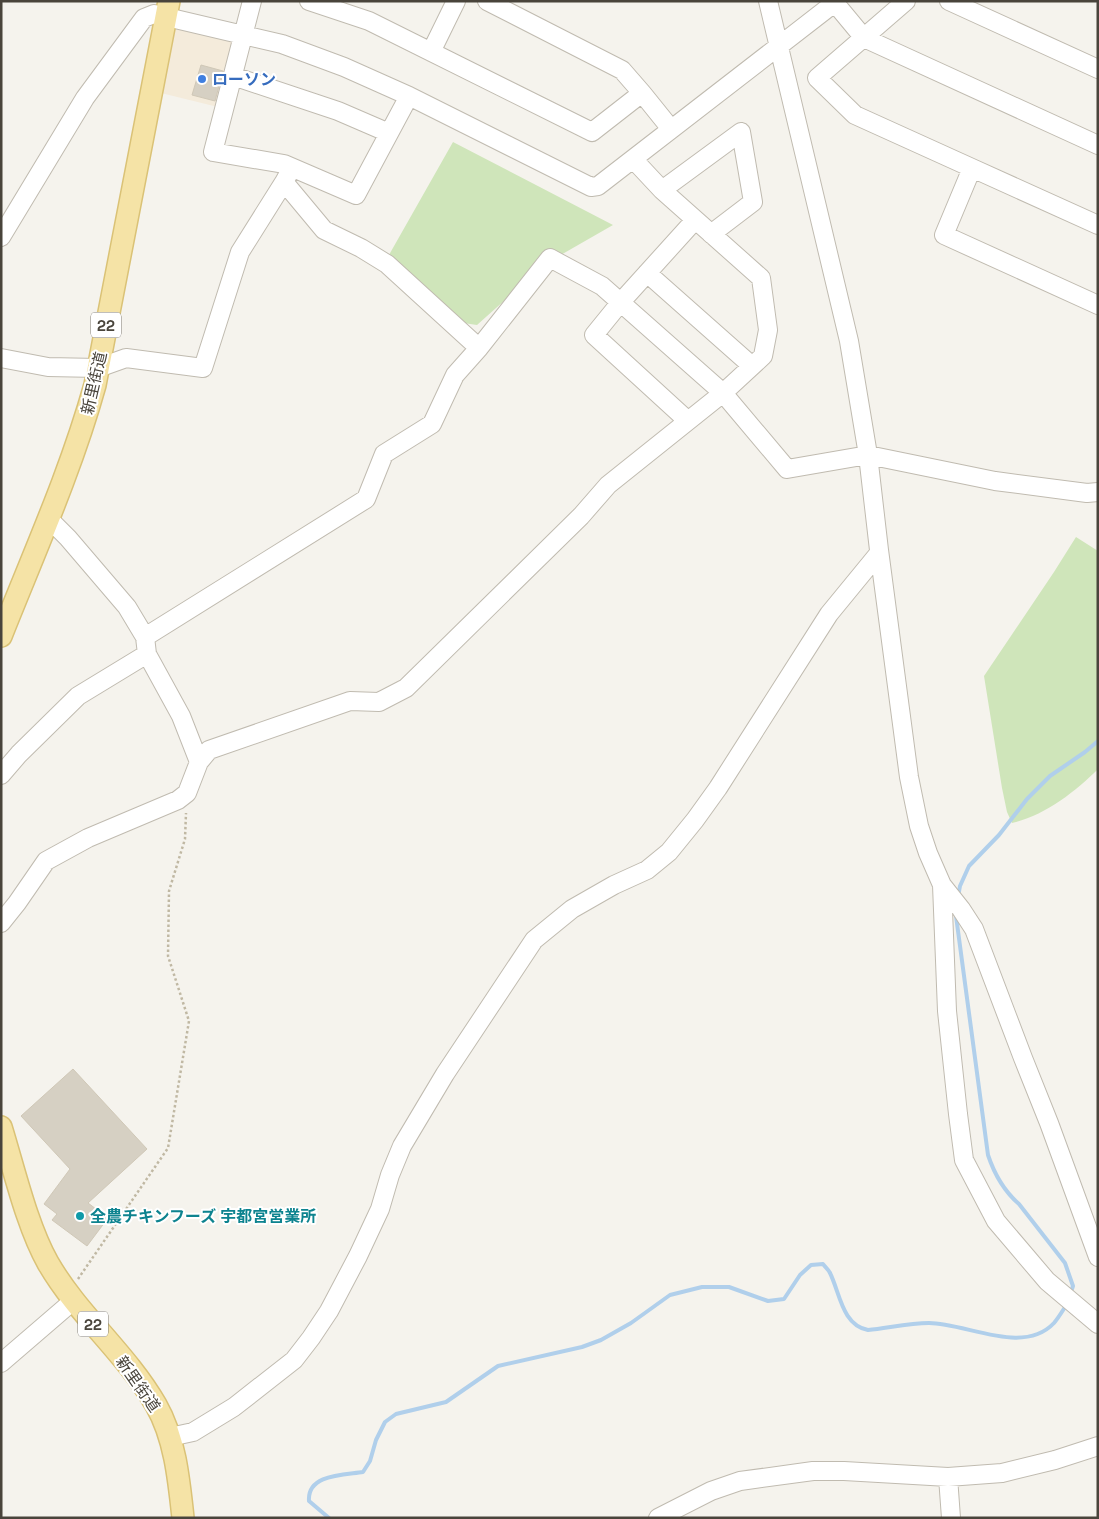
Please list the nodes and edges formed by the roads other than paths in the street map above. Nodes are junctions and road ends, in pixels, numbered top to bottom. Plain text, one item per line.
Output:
1 (252, 1) edge
2 (309, 1) edge
3 (456, 1) edge
4 (487, 1) edge
5 (768, 1) edge
6 (906, 1) edge
7 (949, 1) edge
8 (836, 2) edge
9 (167, 9) edge
10 (243, 35) junction
11 (864, 38) junction
12 (779, 46) junction
13 (430, 52) junction
14 (1098, 69) edge
15 (233, 76) junction
16 (642, 93) junction
17 (409, 96) junction
18 (671, 129) junction
19 (389, 133) junction
20 (1098, 145) edge
21 (633, 159) junction
22 (972, 168) junction
23 (288, 175) junction
24 (662, 190) junction
25 (695, 220) junction
26 (1096, 220) edge
27 (711, 234) junction
28 (1, 237) edge
29 (647, 273) junction
30 (620, 303) junction
31 (1098, 305) edge
32 (479, 348) junction
33 (1, 358) edge
34 (752, 366) junction
35 (98, 368) junction
36 (723, 393) junction
37 (688, 421) junction
38 (868, 455) junction
39 (1098, 492) edge
40 (48, 518) junction
41 (879, 553) junction
42 (1, 636) edge
43 (146, 646) junction
44 (199, 762) junction
45 (1, 775) edge
46 (951, 896) junction
47 (1, 923) edge
48 (1, 1128) edge
49 (1098, 1257) edge
50 (71, 1298) junction
51 (1098, 1324) edge
52 (1, 1362) edge
53 (170, 1437) junction
54 (1098, 1446) edge
55 (948, 1476) junction
56 (184, 1518) edge
57 (658, 1518) edge
58 (951, 1518) edge

1 - 10 street
2 - 13 street
3 - 13 street
4 - 16 street
5 - 12 street
6 - 11 street
7 - 14 street
8 - 11 street
8 - 12 street
9 - 10 street
9 - 28 street
9 - 35 main road, 新里街道 / 22
10 - 15 street
10 - 17 street
11 - 20 street
11 - 22 street
12 - 18 street
12 - 38 street
13 - 16 street
15 - 19 street
15 - 23 street
16 - 18 street
17 - 19 street
17 - 21 street
18 - 21 street
19 - 23 street
21 - 24 street
22 - 26 street
22 - 31 street
23 - 32 street
23 - 35 street
24 - 25 street
24 - 27 street
25 - 27 street
25 - 29 street
27 - 34 street
29 - 30 street
29 - 34 street
30 - 32 street
30 - 36 street
30 - 37 street
32 - 43 street
33 - 35 street
34 - 36 street
35 - 40 main road, 新里街道 / 22
36 - 37 street
36 - 38 street
37 - 44 street
38 - 39 street
38 - 41 street
40 - 42 main road, 新里街道 / 22
40 - 43 street
41 - 46 street
41 - 53 street
43 - 44 street
43 - 45 street
44 - 47 street
46 - 49 street
46 - 51 street
48 - 50 main road, 新里街道 / 22
50 - 52 street
50 - 53 main road, 新里街道 / 22
53 - 56 main road, 新里街道 / 22
54 - 55 street
55 - 57 street
55 - 58 street

